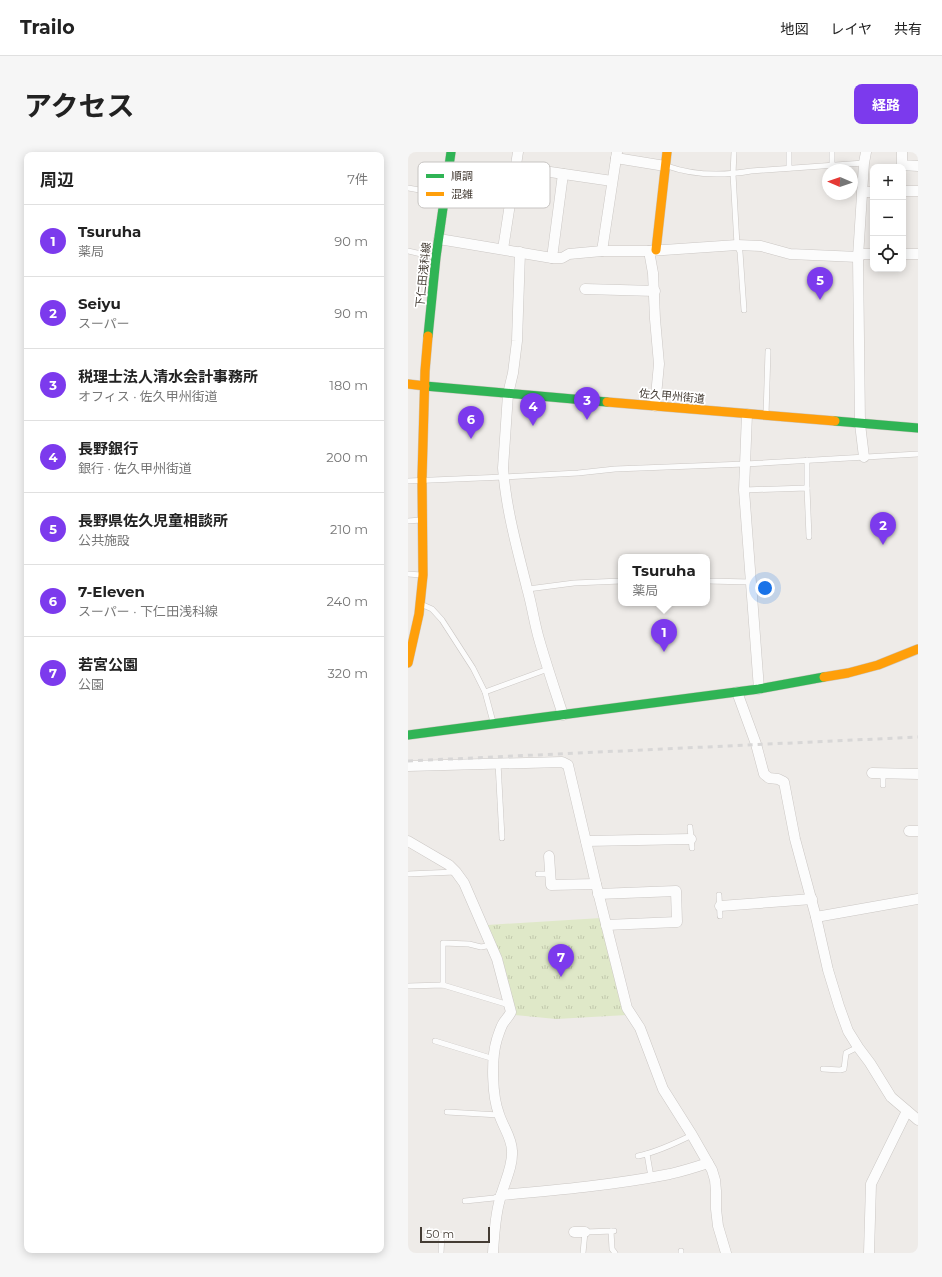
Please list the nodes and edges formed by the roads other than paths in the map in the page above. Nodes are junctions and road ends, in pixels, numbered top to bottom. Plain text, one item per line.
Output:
1 (450, 152) edge
2 (518, 152) edge
3 (667, 152) edge
4 (734, 152) edge
5 (789, 152) edge
6 (832, 152) edge
7 (866, 152) edge
8 (902, 152) edge
9 (616, 155) edge
10 (449, 162) edge
11 (517, 162) edge
12 (864, 163) junction
13 (832, 164) edge
14 (848, 164) edge
15 (665, 166) junction
16 (822, 166) edge
17 (918, 166) edge
18 (789, 168) junction
19 (550, 172) edge
20 (563, 174) junction
21 (733, 174) junction
22 (612, 181) junction
23 (408, 188) edge
24 (418, 190) edge
25 (906, 191) edge
26 (918, 191) edge
27 (862, 192) junction
28 (870, 192) edge
29 (443, 208) edge
30 (510, 208) edge
31 (439, 239) junction
32 (737, 245) junction
33 (503, 249) junction
34 (408, 251) edge
35 (602, 251) junction
36 (652, 251) junction
37 (520, 252) junction
38 (870, 254) edge
39 (906, 254) edge
40 (918, 254) edge
41 (436, 257) junction
42 (858, 257) junction
43 (552, 258) junction
44 (585, 289) dead end
45 (655, 291) junction
46 (744, 310) dead end
47 (768, 351) dead end
48 (408, 384) edge
49 (425, 386) junction
50 (508, 394) junction
51 (655, 406) junction
52 (747, 414) junction
53 (766, 416) junction
54 (860, 424) junction
55 (918, 428) edge
56 (918, 454) edge
57 (864, 457) junction
58 (806, 460) junction
59 (745, 464) junction
60 (504, 477) junction
61 (408, 480) edge
62 (423, 480) junction
63 (807, 488) junction
64 (744, 490) junction
65 (422, 520) junction
66 (408, 521) edge
67 (809, 537) dead end
68 (408, 574) edge
69 (423, 575) junction
70 (618, 581) edge
71 (710, 582) edge
72 (751, 582) junction
73 (528, 589) junction
74 (420, 604) junction
75 (918, 650) edge
76 (408, 663) edge
77 (548, 669) junction
78 (759, 689) junction
79 (485, 692) junction
80 (736, 692) junction
81 (563, 715) junction
82 (493, 724) junction
83 (408, 736) edge
84 (498, 763) junction
85 (408, 766) edge
86 (872, 773) dead end
87 (883, 774) junction
88 (918, 774) edge
89 (883, 784) dead end
90 (690, 827) dead end
91 (502, 838) dead end
92 (408, 841) edge
93 (586, 841) junction
94 (692, 843) joint
95 (549, 856) dead end
96 (456, 872) junction
97 (408, 874) edge
98 (538, 874) dead end
99 (550, 874) junction
100 (597, 889) junction
101 (719, 895) dead end
102 (918, 899) edge
103 (812, 900) junction
104 (720, 910) joint
105 (816, 917) junction
106 (606, 924) junction
107 (492, 945) junction
108 (443, 985) junction
109 (408, 986) edge
110 (509, 1005) junction
111 (435, 1041) dead end
112 (858, 1047) junction
113 (494, 1059) junction
114 (823, 1069) dead end
115 (907, 1111) junction
116 (447, 1112) dead end
117 (499, 1114) junction
118 (918, 1120) edge
119 (692, 1135) junction
120 (647, 1154) junction
121 (638, 1156) dead end
122 (708, 1163) junction
123 (650, 1177) junction
124 (501, 1195) junction
125 (465, 1201) dead end
126 (442, 1235) dead end
127 (441, 1253) edge
128 (493, 1253) edge
129 (583, 1253) edge
130 (615, 1253) edge
131 (726, 1253) edge
132 (869, 1253) edge

1 - 10 main road, 下仁田浅科線
2 - 11 street
3 - 15 main road
4 - 21 lane
5 - 18 lane
6 - 13 lane
7 - 12 street
8 - 17 street
9 - 15 street
9 - 22 street
12 - 14 lane
12 - 27 street
15 - 21 lane
15 - 36 main road
16 - 18 lane
18 - 21 lane
19 - 20 street
20 - 22 street
20 - 43 street
21 - 32 lane
22 - 35 street
23 - 24 lane
25 - 26 street
27 - 28 street
27 - 42 street
29 - 31 main road, 下仁田浅科線
30 - 33 street
31 - 33 street
31 - 41 main road, 下仁田浅科線
32 - 36 street
32 - 42 street
32 - 46 lane
33 - 37 street
34 - 41 lane
35 - 36 street
35 - 43 street
36 - 45 street
37 - 43 street
37 - 50 street
38 - 42 street
39 - 40 street
41 - 49 main road, 下仁田浅科線
42 - 54 street
44 - 45 street
45 - 51 street
47 - 53 lane
48 - 49 main road, 佐久甲州街道
49 - 50 main road, 佐久甲州街道
49 - 62 main road, 下仁田浅科線
50 - 51 main road, 佐久甲州街道
50 - 60 street
51 - 52 main road, 佐久甲州街道
52 - 53 main road, 佐久甲州街道
52 - 59 street
53 - 54 main road, 佐久甲州街道
54 - 55 main road, 佐久甲州街道
54 - 57 street
56 - 57 lane
57 - 58 lane
58 - 59 lane
58 - 63 lane
59 - 60 lane
59 - 64 street
60 - 62 lane
60 - 73 street
61 - 62 lane
62 - 65 main road, 下仁田浅科線
63 - 64 lane
63 - 67 lane
64 - 72 street
65 - 66 lane
65 - 69 main road, 下仁田浅科線
68 - 69 lane
69 - 74 main road, 下仁田浅科線
70 - 73 lane
71 - 72 lane
72 - 78 street
73 - 77 street
74 - 76 main road, 下仁田浅科線
74 - 79 lane
75 - 78 main road
77 - 79 lane
77 - 81 street
78 - 80 main road
79 - 82 lane
80 - 81 main road
80 - 103 street
81 - 82 main road
82 - 83 main road
84 - 85 street
84 - 91 lane
84 - 93 street
86 - 87 street
87 - 88 street
87 - 89 lane
90 - 94 lane
92 - 96 street
93 - 94 street
93 - 100 street
95 - 99 street
96 - 97 lane
96 - 107 street
98 - 99 lane
99 - 100 street
100 - 106 street
100 - 106 street
101 - 104 lane
102 - 105 street
103 - 104 street
103 - 105 street
105 - 112 street
106 - 119 street
107 - 108 lane
107 - 110 street
108 - 109 lane
108 - 110 lane
110 - 113 street
111 - 113 lane
112 - 114 lane
112 - 115 street
113 - 117 street
115 - 118 street
115 - 132 street
116 - 117 lane
117 - 124 street
119 - 120 lane
119 - 122 street
120 - 121 lane
120 - 123 lane
122 - 123 street
122 - 131 street
123 - 124 street
124 - 125 lane
124 - 128 street
126 - 127 lane
129 - 130 lane

